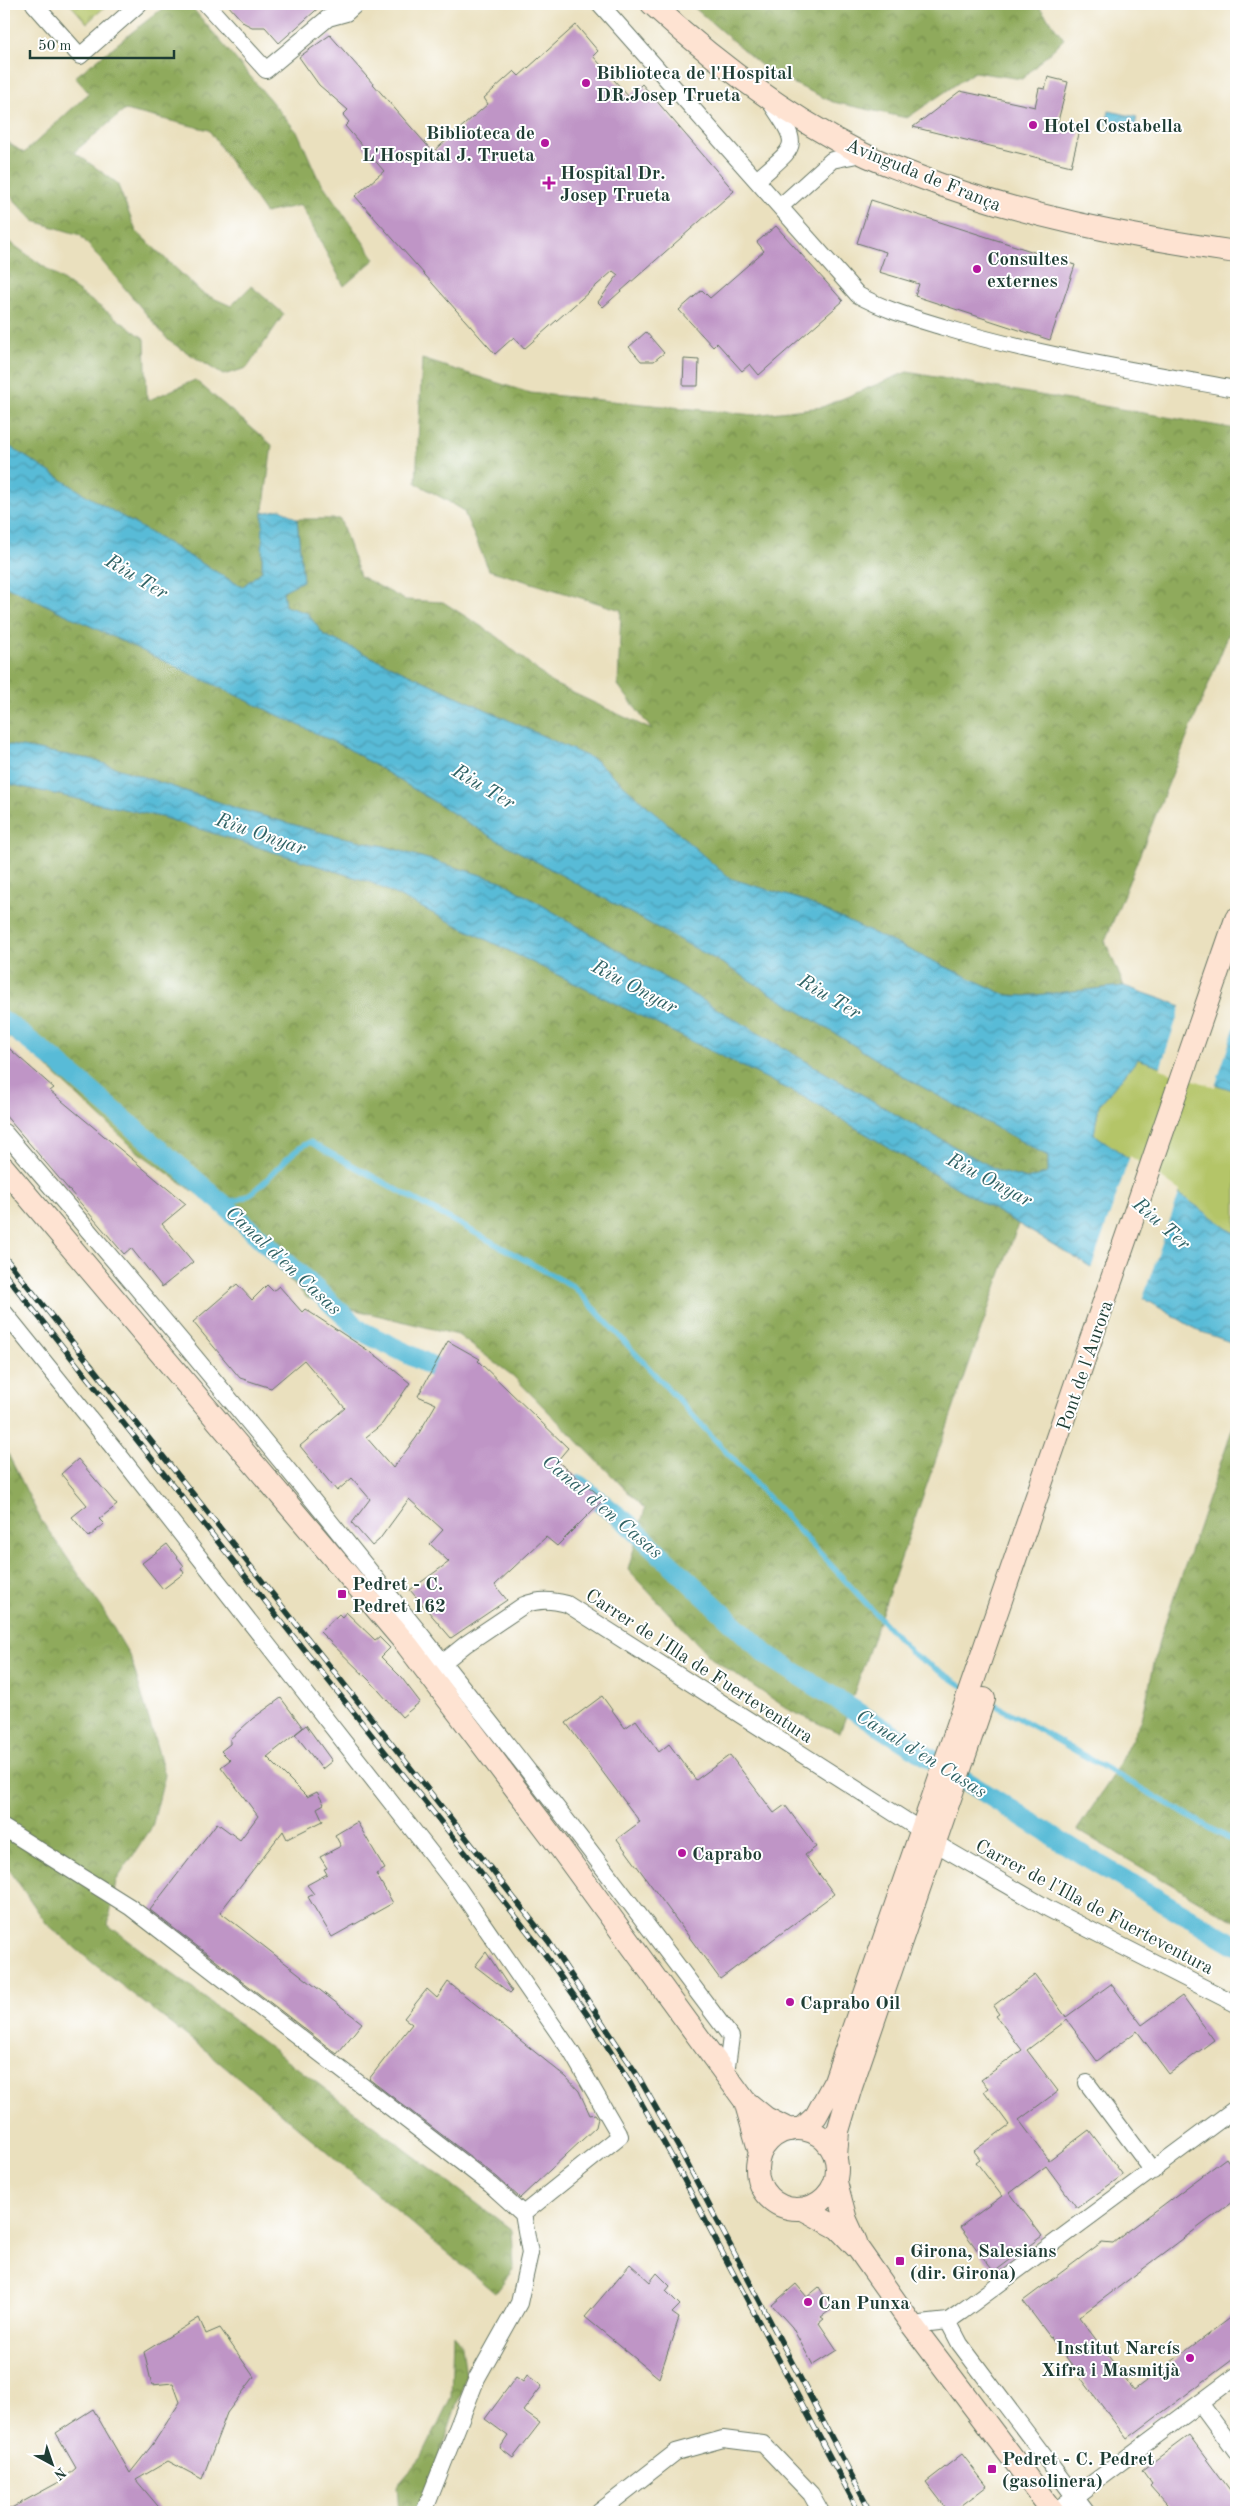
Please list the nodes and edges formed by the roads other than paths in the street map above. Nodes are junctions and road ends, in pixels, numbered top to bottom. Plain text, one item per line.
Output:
1 (34, 4) edge
2 (139, 4) edge
3 (206, 4) edge
4 (356, 4) edge
5 (600, 4) edge
6 (652, 4) edge
7 (766, 96) junction
8 (862, 154) junction
9 (757, 180) junction
10 (781, 206) junction
11 (1236, 252) edge
12 (1236, 389) edge
13 (1236, 919) edge
14 (1236, 966) edge
15 (4, 1132) edge
16 (4, 1168) edge
17 (4, 1312) edge
18 (436, 1668) junction
19 (936, 1814) junction
20 (4, 1828) edge
21 (928, 1837) junction
22 (1236, 2004) edge
23 (1087, 2083) dead end
24 (840, 2093) junction
25 (746, 2101) junction
26 (1236, 2108) edge
27 (796, 2129) junction
28 (760, 2154) junction
29 (836, 2156) junction
30 (1153, 2171) junction
31 (836, 2182) junction
32 (803, 2209) junction
33 (523, 2214) junction
34 (859, 2250) junction
35 (948, 2321) junction
36 (912, 2325) junction
37 (1236, 2376) edge
38 (1200, 2403) junction
39 (1236, 2452) edge
40 (1075, 2497) junction
41 (424, 2512) edge
42 (599, 2512) edge
43 (821, 2512) edge
44 (1053, 2512) edge
45 (1086, 2512) edge

1 - 2 street
3 - 4 street
5 - 9 street
6 - 7 main road, Avinguda de França
7 - 8 main road, Avinguda de França
7 - 9 street
8 - 10 street
8 - 11 main road, Avinguda de França
9 - 10 street
10 - 12 street
13 - 19 main road, Pont de l'Aurora
14 - 19 main road, Pont de l'Aurora
15 - 18 street
16 - 18 main road
17 - 33 street
18 - 21 street, Carrer de l'Illa de Fuerteventura
18 - 25 main road
19 - 21 main road
20 - 33 street
21 - 22 street, Carrer de l'Illa de Fuerteventura
21 - 24 main road
23 - 30 street
24 - 27 main road
24 - 29 main road
25 - 27 main road
25 - 28 main road
26 - 30 street
27 - 28 main road
27 - 29 main road
28 - 32 main road
29 - 31 main road
30 - 35 street
31 - 32 main road
31 - 34 main road
32 - 34 main road
33 - 41 street
34 - 36 main road
35 - 36 street
35 - 40 street
36 - 44 main road
37 - 38 street
38 - 39 street
38 - 40 street
40 - 44 street
40 - 45 street
42 - 43 street

